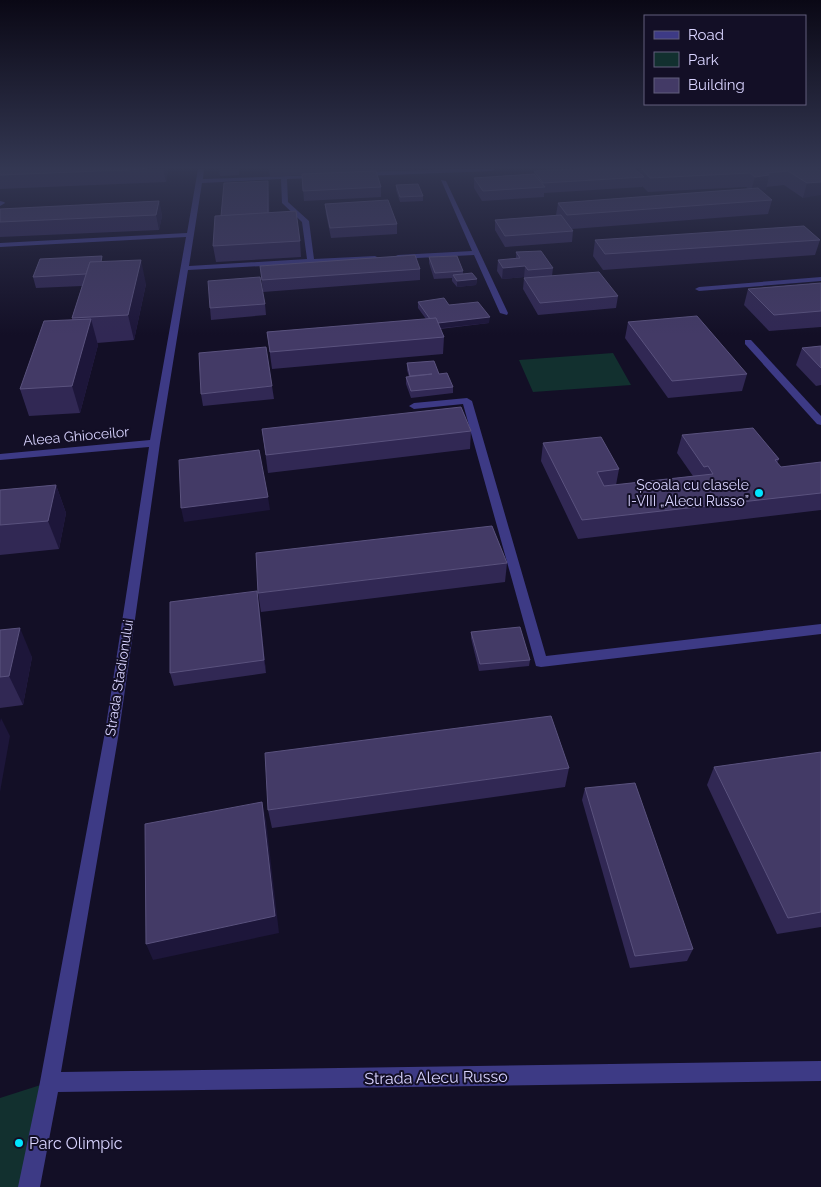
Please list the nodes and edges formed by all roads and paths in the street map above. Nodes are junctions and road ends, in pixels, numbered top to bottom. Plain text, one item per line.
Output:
1 (193, 224) edge
2 (306, 224) edge
3 (462, 224) edge
4 (191, 235) junction
5 (0, 245) edge
6 (475, 253) junction
7 (312, 262) junction
8 (186, 268) junction
9 (821, 279) edge
10 (699, 289) dead end
11 (504, 313) dead end
12 (748, 342) dead end
13 (414, 406) dead end
14 (821, 422) edge
15 (155, 443) junction
16 (0, 457) edge
17 (821, 629) edge
18 (821, 1072) edge
19 (50, 1082) junction
20 (29, 1187) edge

1 - 4 street, Strada Stadionului
2 - 7 street
3 - 6 street
4 - 5 street
4 - 8 street, Strada Stadionului
6 - 7 street
6 - 11 street
7 - 8 street
8 - 15 street, Strada Stadionului
9 - 10 street
12 - 14 street
13 - 17 street
15 - 16 street, Aleea Ghioceilor
15 - 19 street, Strada Stadionului
18 - 19 street, Strada Alecu Russo
19 - 20 street, Strada Stadionului

